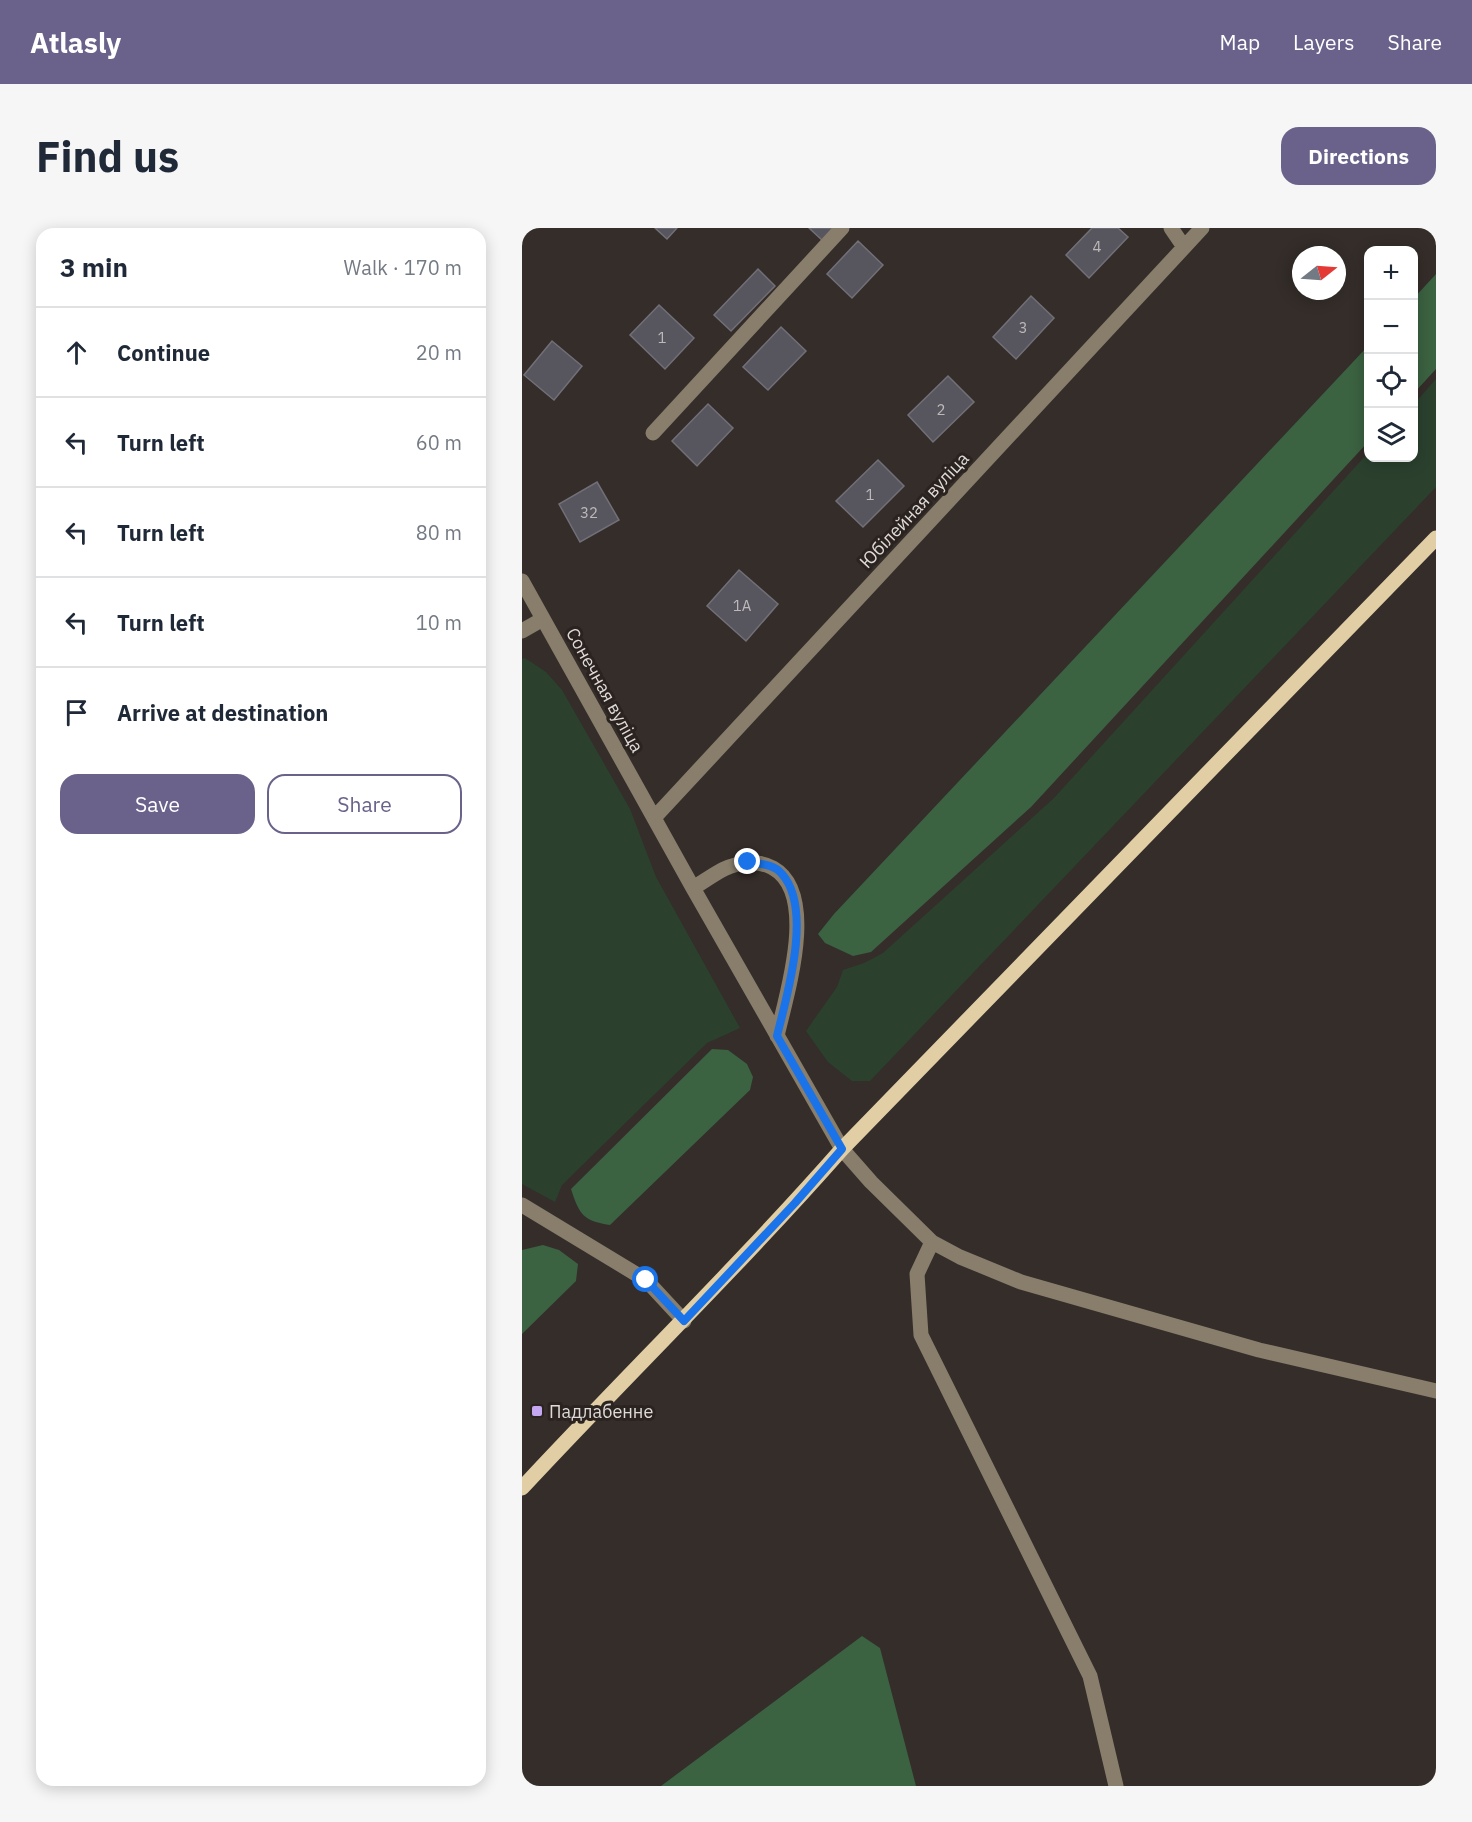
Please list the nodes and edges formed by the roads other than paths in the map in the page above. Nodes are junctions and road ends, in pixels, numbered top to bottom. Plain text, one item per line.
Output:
1 (843, 228) edge
2 (1171, 228) edge
3 (1202, 228) edge
4 (1184, 247) junction
5 (653, 433) dead end
6 (1436, 538) edge
7 (522, 581) edge
8 (543, 619) junction
9 (522, 631) edge
10 (654, 818) junction
11 (693, 888) junction
12 (777, 1036) junction
13 (842, 1149) junction
14 (522, 1205) edge
15 (932, 1242) junction
16 (684, 1321) junction
17 (1436, 1391) edge
18 (522, 1488) edge
19 (1116, 1786) edge

1 - 5 street
2 - 4 street
3 - 4 street, Юбілейная вуліца
4 - 10 street, Юбілейная вуліца
6 - 13 main road
7 - 8 street, Сонечная вуліца
8 - 9 street
8 - 10 street, Сонечная вуліца
10 - 11 street, Сонечная вуліца
11 - 12 street, Сонечная вуліца
11 - 12 street
12 - 13 street, Сонечная вуліца
13 - 15 street, Сонечная вуліца
13 - 16 main road
14 - 16 street
15 - 17 street, Сонечная вуліца
15 - 19 street
16 - 18 main road

